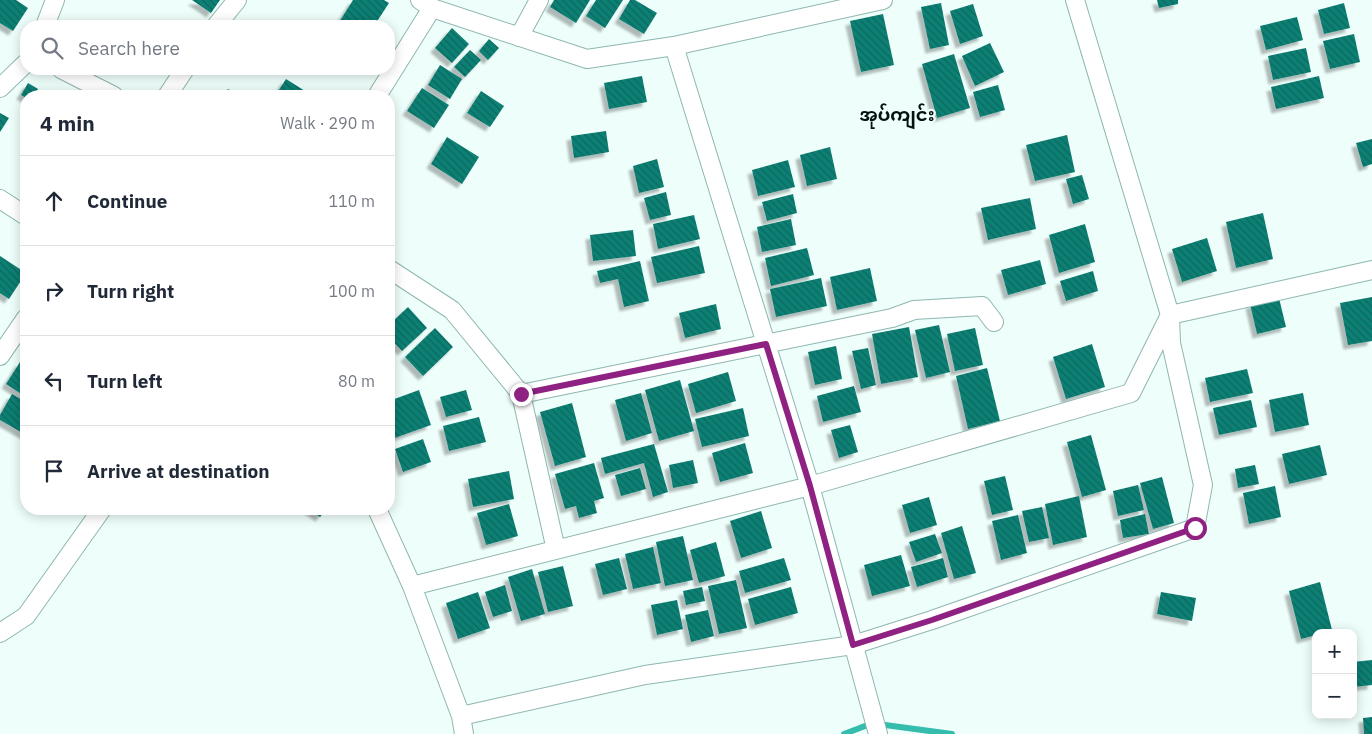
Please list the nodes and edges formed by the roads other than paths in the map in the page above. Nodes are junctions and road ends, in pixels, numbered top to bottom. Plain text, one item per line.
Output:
1 (55, 0) edge
2 (237, 0) edge
3 (539, 0) edge
4 (883, 0) edge
5 (1075, 0) edge
6 (426, 4) edge
7 (47, 20) edge
8 (221, 20) edge
9 (520, 37) junction
10 (674, 46) junction
11 (395, 62) edge
12 (20, 69) edge
13 (73, 75) edge
14 (182, 75) edge
15 (388, 75) edge
16 (0, 88) edge
17 (102, 90) edge
18 (171, 90) edge
19 (380, 90) edge
20 (0, 200) edge
21 (20, 212) edge
22 (1372, 270) edge
23 (395, 273) edge
24 (1170, 315) junction
25 (994, 322) dead end
26 (20, 327) edge
27 (766, 344) junction
28 (0, 356) edge
29 (521, 394) junction
30 (810, 486) junction
31 (98, 515) edge
32 (380, 515) edge
33 (556, 550) junction
34 (412, 586) junction
35 (0, 634) edge
36 (853, 645) junction
37 (461, 716) junction
38 (464, 734) edge
39 (878, 734) edge

1 - 7 street
2 - 8 street
3 - 9 street
4 - 10 street
5 - 24 street
6 - 9 street
6 - 11 street
9 - 10 street
10 - 27 street
12 - 16 street
13 - 17 street
14 - 18 street
15 - 19 street
20 - 21 street
22 - 24 street
23 - 29 street
24 - 30 street
24 - 36 street
25 - 27 street
26 - 28 street
27 - 29 street
27 - 30 street
29 - 33 street
30 - 33 street
30 - 36 street
31 - 35 street
32 - 34 street
33 - 34 street
34 - 37 street
36 - 37 street
36 - 39 street
37 - 38 street

